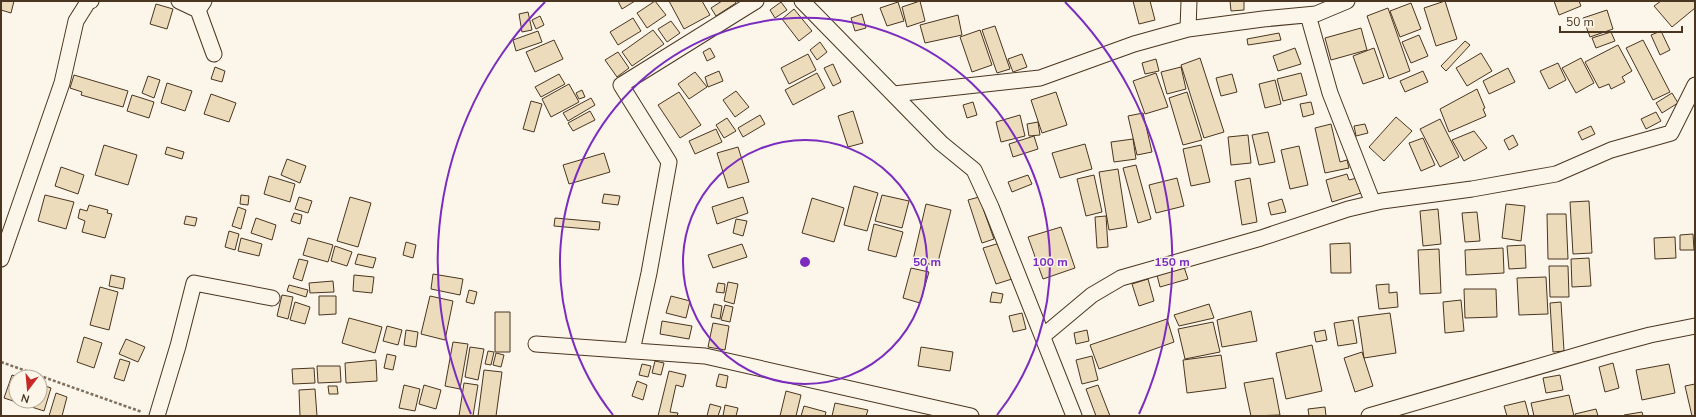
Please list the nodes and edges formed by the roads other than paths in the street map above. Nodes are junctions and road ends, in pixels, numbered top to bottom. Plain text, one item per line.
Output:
1 (91, 1) edge
2 (179, 1) edge
3 (756, 1) edge
4 (802, 1) edge
5 (1189, 1) edge
6 (1347, 1) edge
7 (201, 5) edge
8 (1308, 15) junction
9 (1188, 29) junction
10 (214, 54) dead end
11 (1695, 85) edge
12 (894, 94) junction
13 (1373, 203) junction
14 (1, 259) edge
15 (272, 298) dead end
16 (1695, 326) edge
17 (1042, 336) junction
18 (536, 344) dead end
19 (632, 351) junction
20 (152, 415) edge
21 (971, 416) edge
22 (1074, 416) edge
23 (1369, 416) edge

1 - 14 street
2 - 7 street
3 - 19 street
4 - 12 street
5 - 9 street
6 - 8 street
7 - 10 street
8 - 9 street
8 - 13 street
9 - 12 street
11 - 13 street
12 - 17 street
13 - 17 street
15 - 20 street
16 - 23 street
17 - 22 street
18 - 19 street
19 - 21 street

